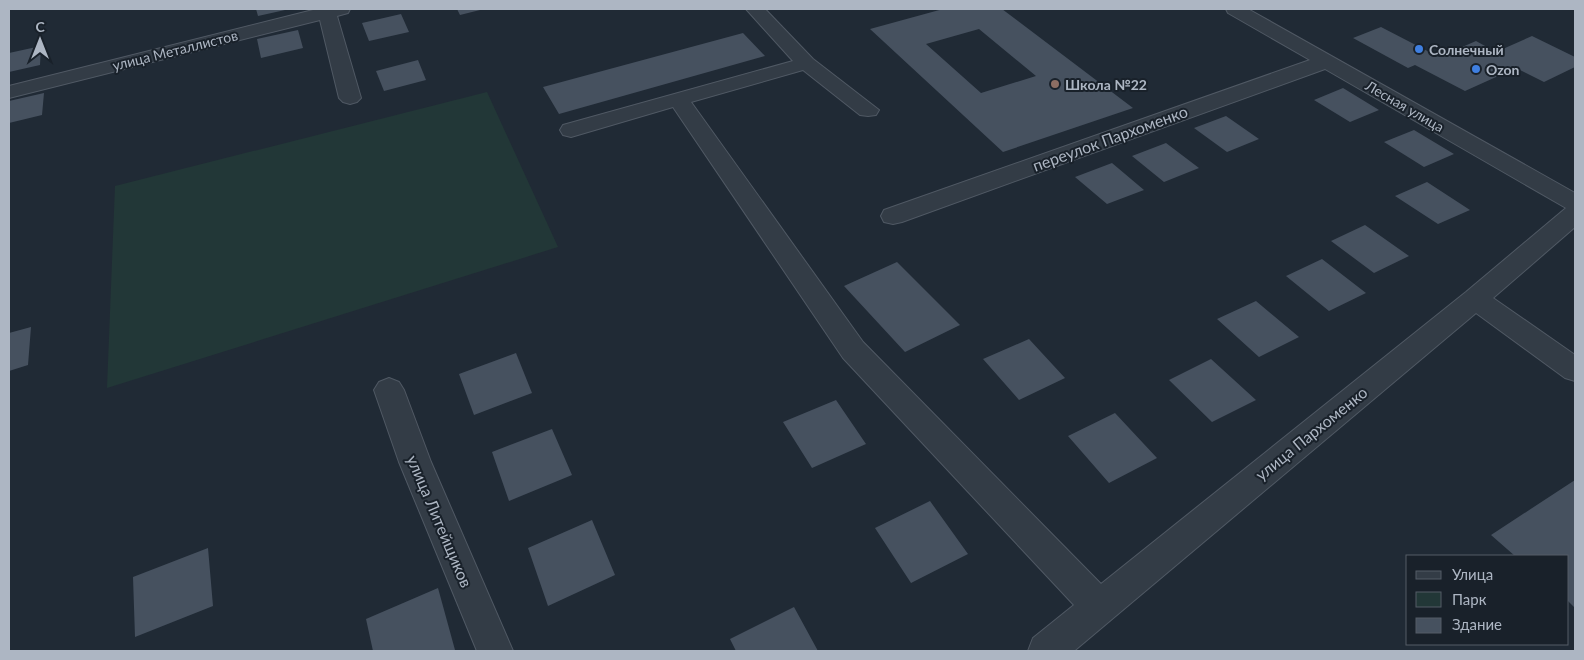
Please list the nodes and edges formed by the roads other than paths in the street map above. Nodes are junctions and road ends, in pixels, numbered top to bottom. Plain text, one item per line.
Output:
1 (755, 9) edge
2 (1235, 9) edge
3 (331, 10) edge
4 (1327, 61) junction
5 (806, 63) junction
6 (9, 92) edge
7 (350, 98) dead end
8 (678, 99) junction
9 (868, 110) dead end
10 (571, 130) dead end
11 (1575, 203) edge
12 (1575, 214) edge
13 (893, 216) dead end
14 (1475, 299) junction
15 (1575, 370) edge
16 (389, 390) dead end
17 (1100, 607) junction
18 (495, 651) edge
19 (1046, 651) edge

1 - 5 street
2 - 4 street, Лесная улица
3 - 6 street, улица Металлистов
3 - 7 street
4 - 11 street, Лесная улица
4 - 13 street, переулок Пархоменко
5 - 8 street
5 - 9 street
8 - 10 street
8 - 17 street
12 - 14 street, улица Пархоменко
14 - 15 street
14 - 17 street, улица Пархоменко
16 - 18 street, улица Литейщиков
17 - 19 street, улица Пархоменко

